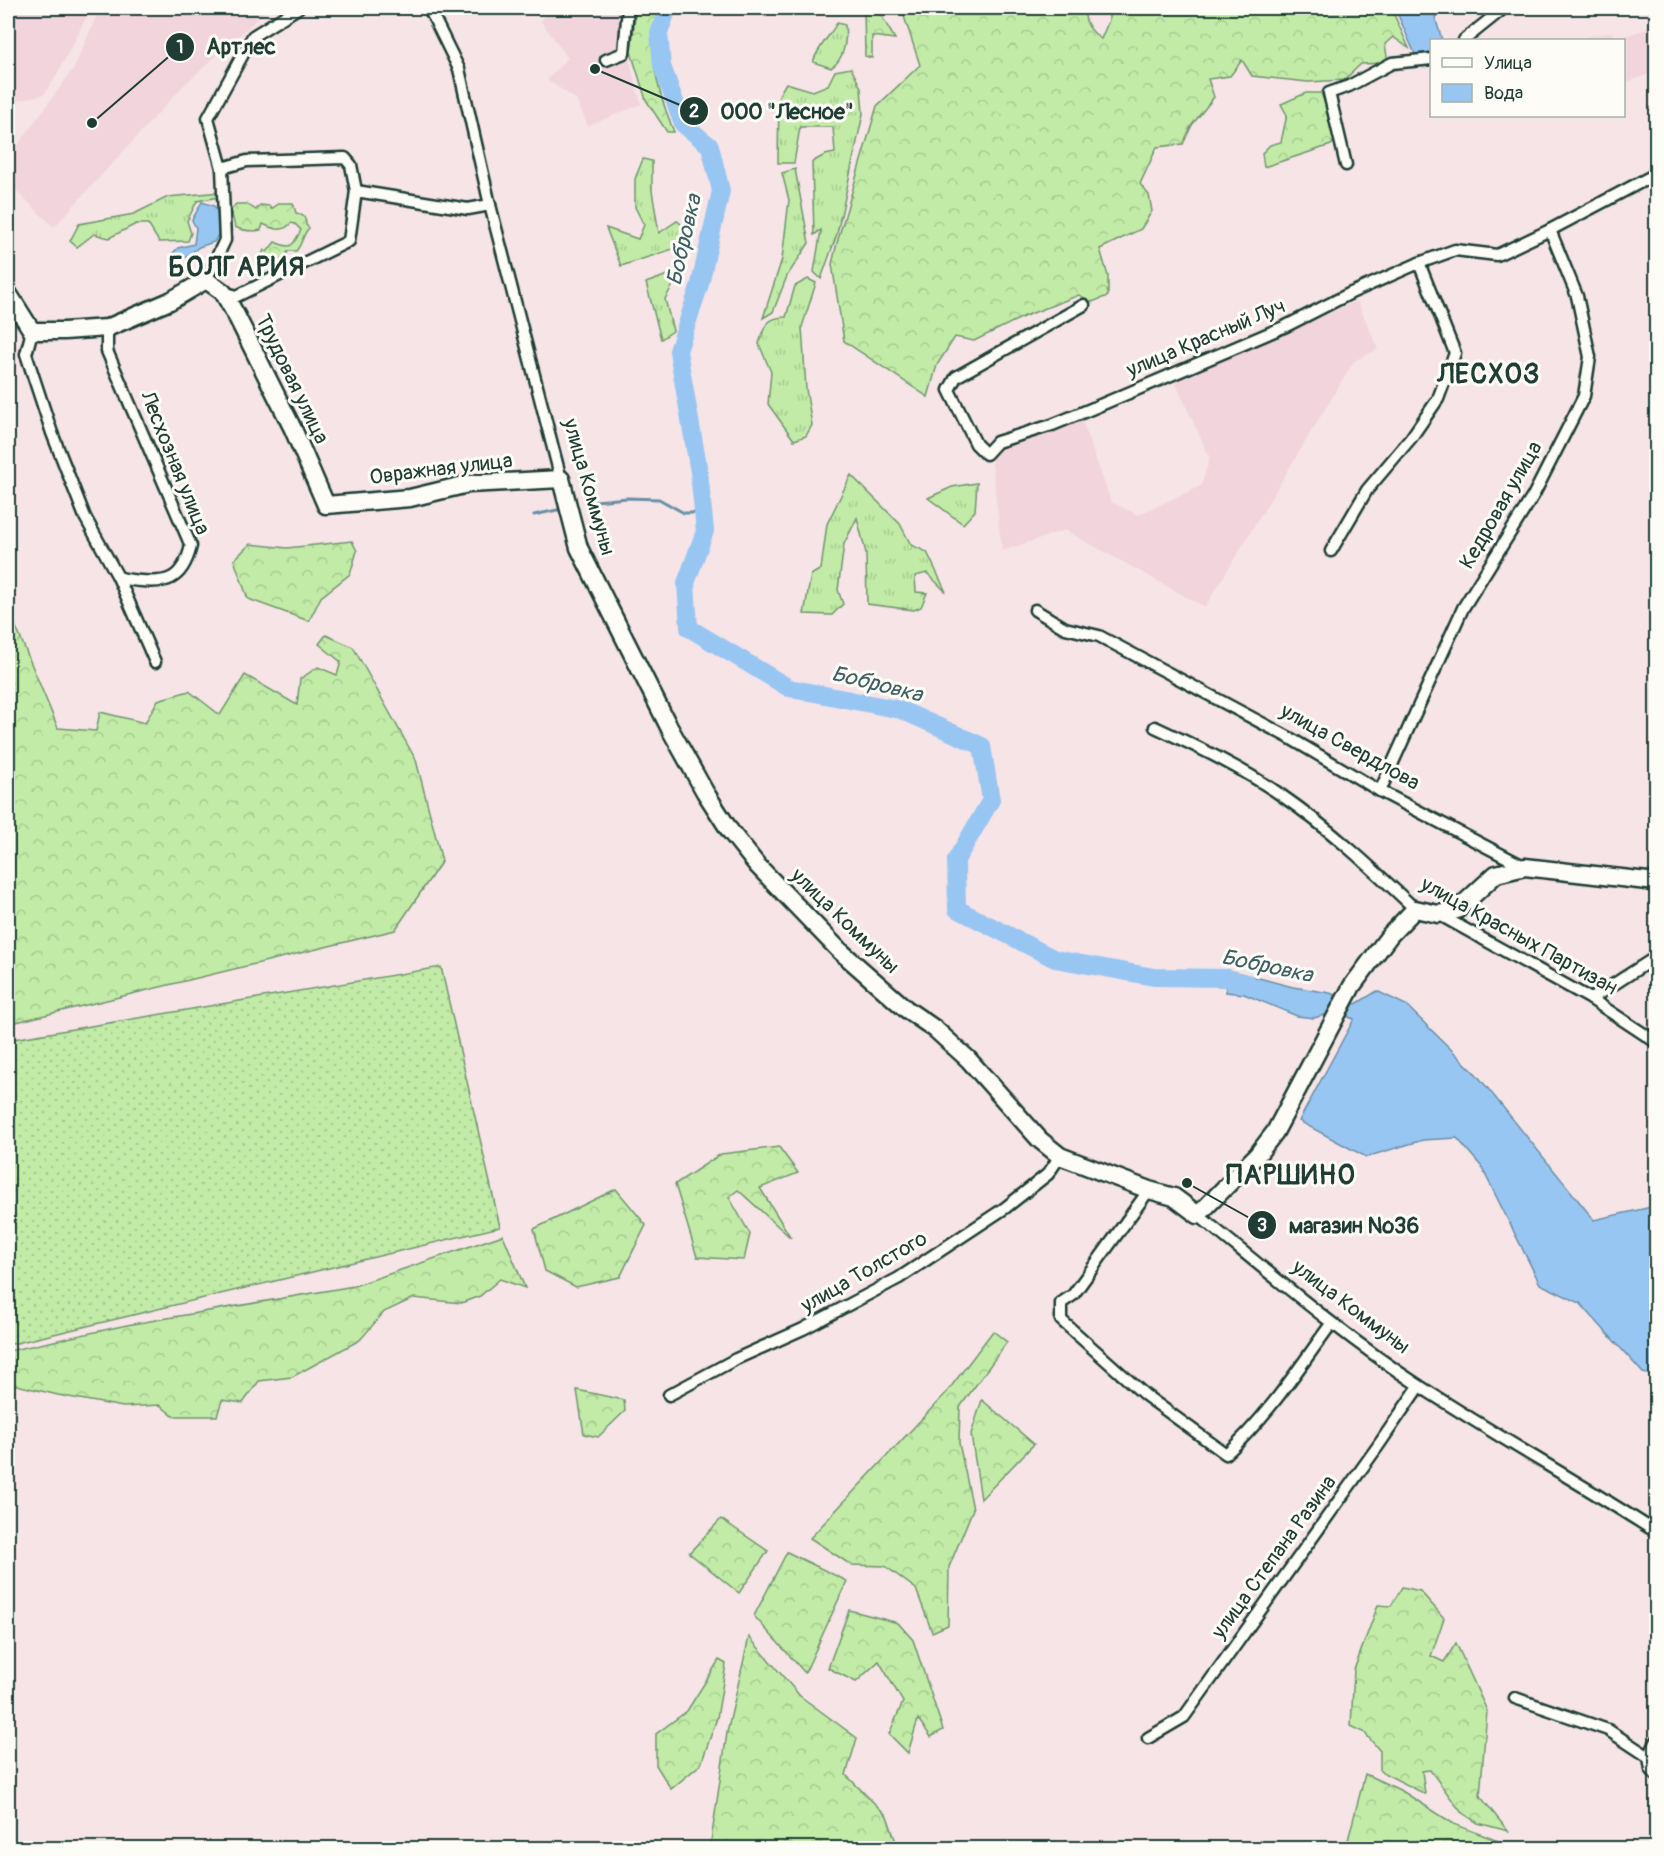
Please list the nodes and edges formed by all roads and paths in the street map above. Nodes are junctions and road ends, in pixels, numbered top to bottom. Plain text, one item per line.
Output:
1 (298, 8) edge
2 (429, 8) edge
3 (628, 8) edge
4 (1504, 8) edge
5 (1465, 39) edge
6 (1430, 59) edge
7 (606, 60) dead end
8 (1346, 165) dead end
9 (222, 168) junction
10 (1656, 174) edge
11 (356, 191) junction
12 (490, 205) junction
13 (1550, 230) junction
14 (1419, 263) junction
15 (206, 280) junction
16 (223, 292) junction
17 (8, 293) edge
18 (1084, 305) dead end
19 (107, 328) junction
20 (32, 331) junction
21 (561, 479) junction
22 (326, 505) joint
23 (1331, 551) dead end
24 (118, 577) junction
25 (1035, 610) dead end
26 (155, 662) dead end
27 (1155, 727) dead end
28 (1380, 791) junction
29 (1525, 867) junction
30 (1656, 882) edge
31 (1415, 909) junction
32 (1438, 914) junction
33 (1656, 957) edge
34 (1592, 999) junction
35 (1656, 1042) edge
36 (1060, 1156) junction
37 (1149, 1190) junction
38 (1198, 1215) junction
39 (1331, 1324) junction
40 (1419, 1386) junction
41 (669, 1395) dead end
42 (1656, 1532) edge
43 (1515, 1698) dead end
44 (1148, 1738) dead end
45 (1656, 1742) edge
46 (1648, 1757) junction
47 (1656, 1775) edge

1 - 9 street
2 - 12 street, улица Коммуны
3 - 7 street
4 - 5 street
6 - 8 street
9 - 11 street
9 - 15 street
10 - 13 street, улица Красный Луч
11 - 12 street
11 - 16 street
12 - 21 street, улица Коммуны
13 - 14 street, улица Красный Луч
13 - 28 street, Кедровая улица
14 - 18 street, улица Красный Луч
14 - 23 street
15 - 16 street, Трудовая улица
15 - 19 street
16 - 22 street, Трудовая улица
17 - 20 street
19 - 20 street
19 - 24 street, Лесхозная улица
20 - 24 street
21 - 22 street, Овражная улица
21 - 36 street, улица Коммуны
24 - 26 street
25 - 28 street, улица Свердлова
27 - 31 street, улица Красных Партизан
28 - 29 street, улица Свердлова
29 - 30 street, улица Свердлова
29 - 32 street
31 - 32 street, улица Красных Партизан
31 - 38 street
32 - 34 street, улица Красных Партизан
33 - 34 street
34 - 35 street, улица Красных Партизан
36 - 37 street, улица Коммуны
36 - 41 street, улица Толстого
37 - 38 street, улица Коммуны
37 - 39 street
38 - 39 street, улица Коммуны
39 - 40 street, улица Коммуны
40 - 42 street, улица Коммуны
40 - 44 street, улица Степана Разина
43 - 46 street
45 - 46 street
46 - 47 street

